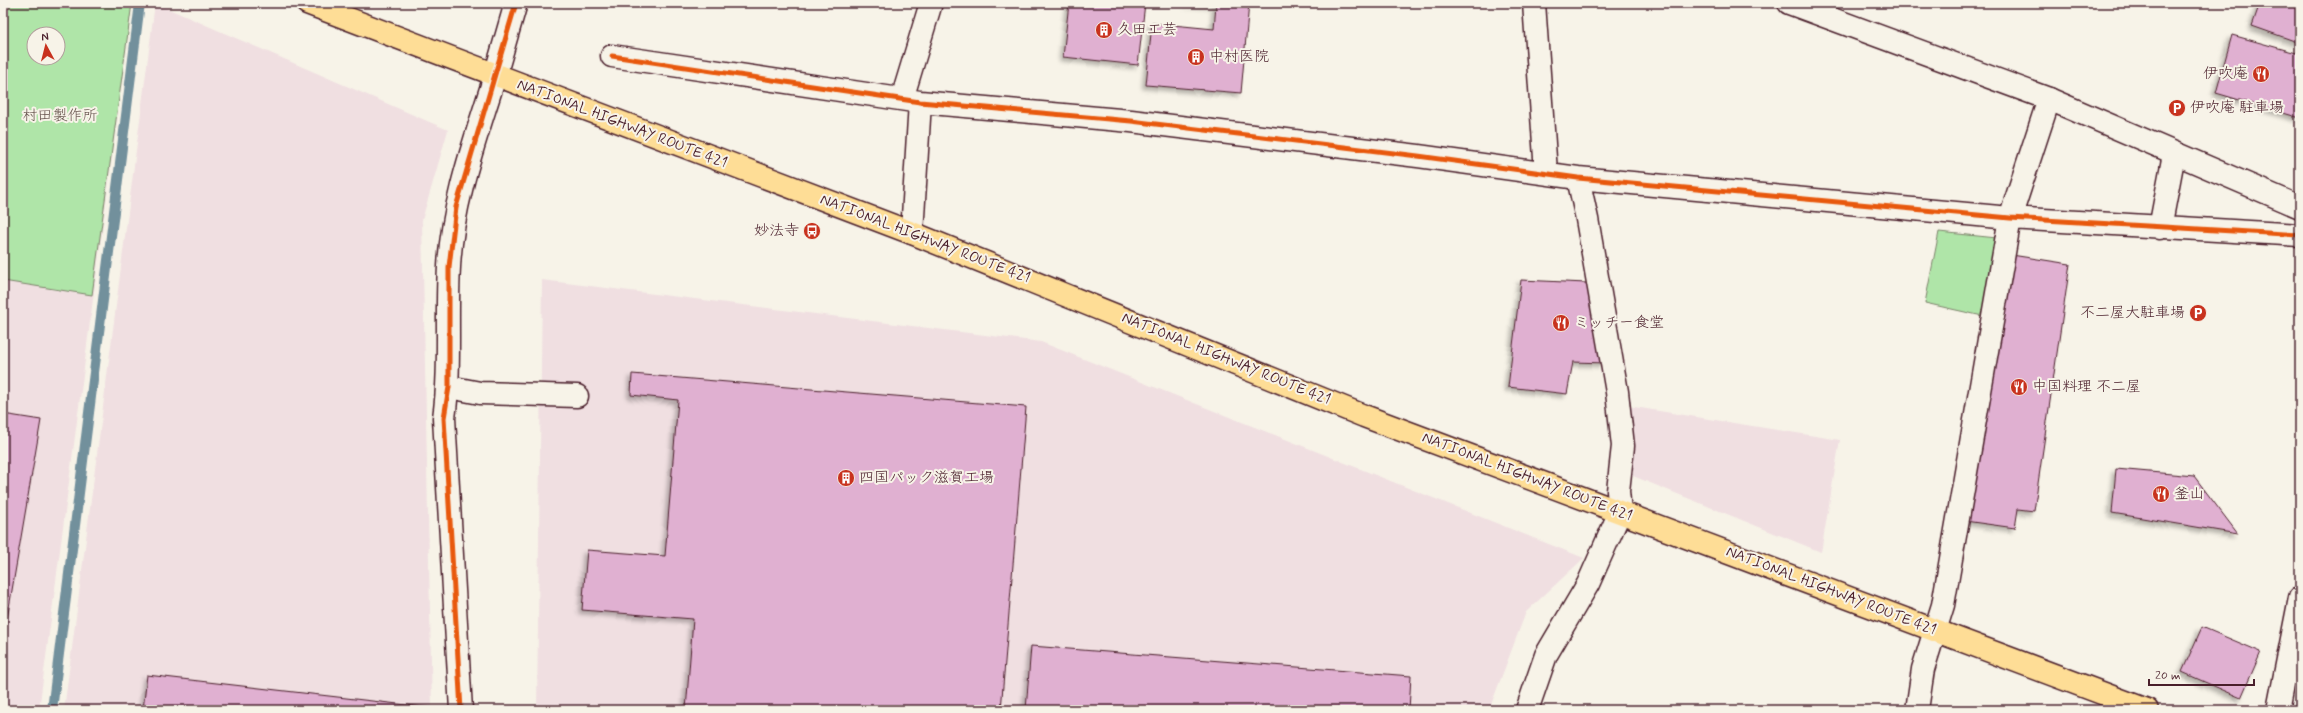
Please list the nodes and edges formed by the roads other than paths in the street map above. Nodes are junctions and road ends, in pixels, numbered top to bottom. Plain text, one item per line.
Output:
1 (307, 3) edge
2 (516, 3) edge
3 (931, 3) edge
4 (1534, 3) edge
5 (1789, 3) edge
6 (612, 56) dead end
7 (495, 76) junction
8 (911, 100) junction
9 (2049, 100) junction
10 (2174, 154) junction
11 (1546, 172) junction
12 (1578, 178) junction
13 (2300, 207) edge
14 (2010, 218) junction
15 (2160, 228) junction
16 (912, 233) junction
17 (2300, 235) edge
18 (448, 387) junction
19 (577, 396) dead end
20 (1620, 512) junction
21 (2300, 598) edge
22 (1934, 630) junction
23 (461, 710) edge
24 (1527, 710) edge
25 (1917, 710) edge
26 (2147, 710) edge
27 (2278, 710) edge

1 - 7 highway, NATIONAL HIGHWAY ROUTE 421
2 - 7 street
3 - 8 street
4 - 11 street
5 - 9 street
6 - 8 street
7 - 16 highway, NATIONAL HIGHWAY ROUTE 421
7 - 18 street
8 - 11 street
8 - 16 street
9 - 10 street
9 - 14 street
10 - 13 street
10 - 15 street
11 - 12 street
12 - 14 street
12 - 20 street
14 - 15 street
14 - 22 street
15 - 17 street
16 - 20 highway, NATIONAL HIGHWAY ROUTE 421
18 - 19 street
18 - 23 street
20 - 22 highway, NATIONAL HIGHWAY ROUTE 421
20 - 24 street
21 - 27 street
22 - 25 street
22 - 26 highway, NATIONAL HIGHWAY ROUTE 421

